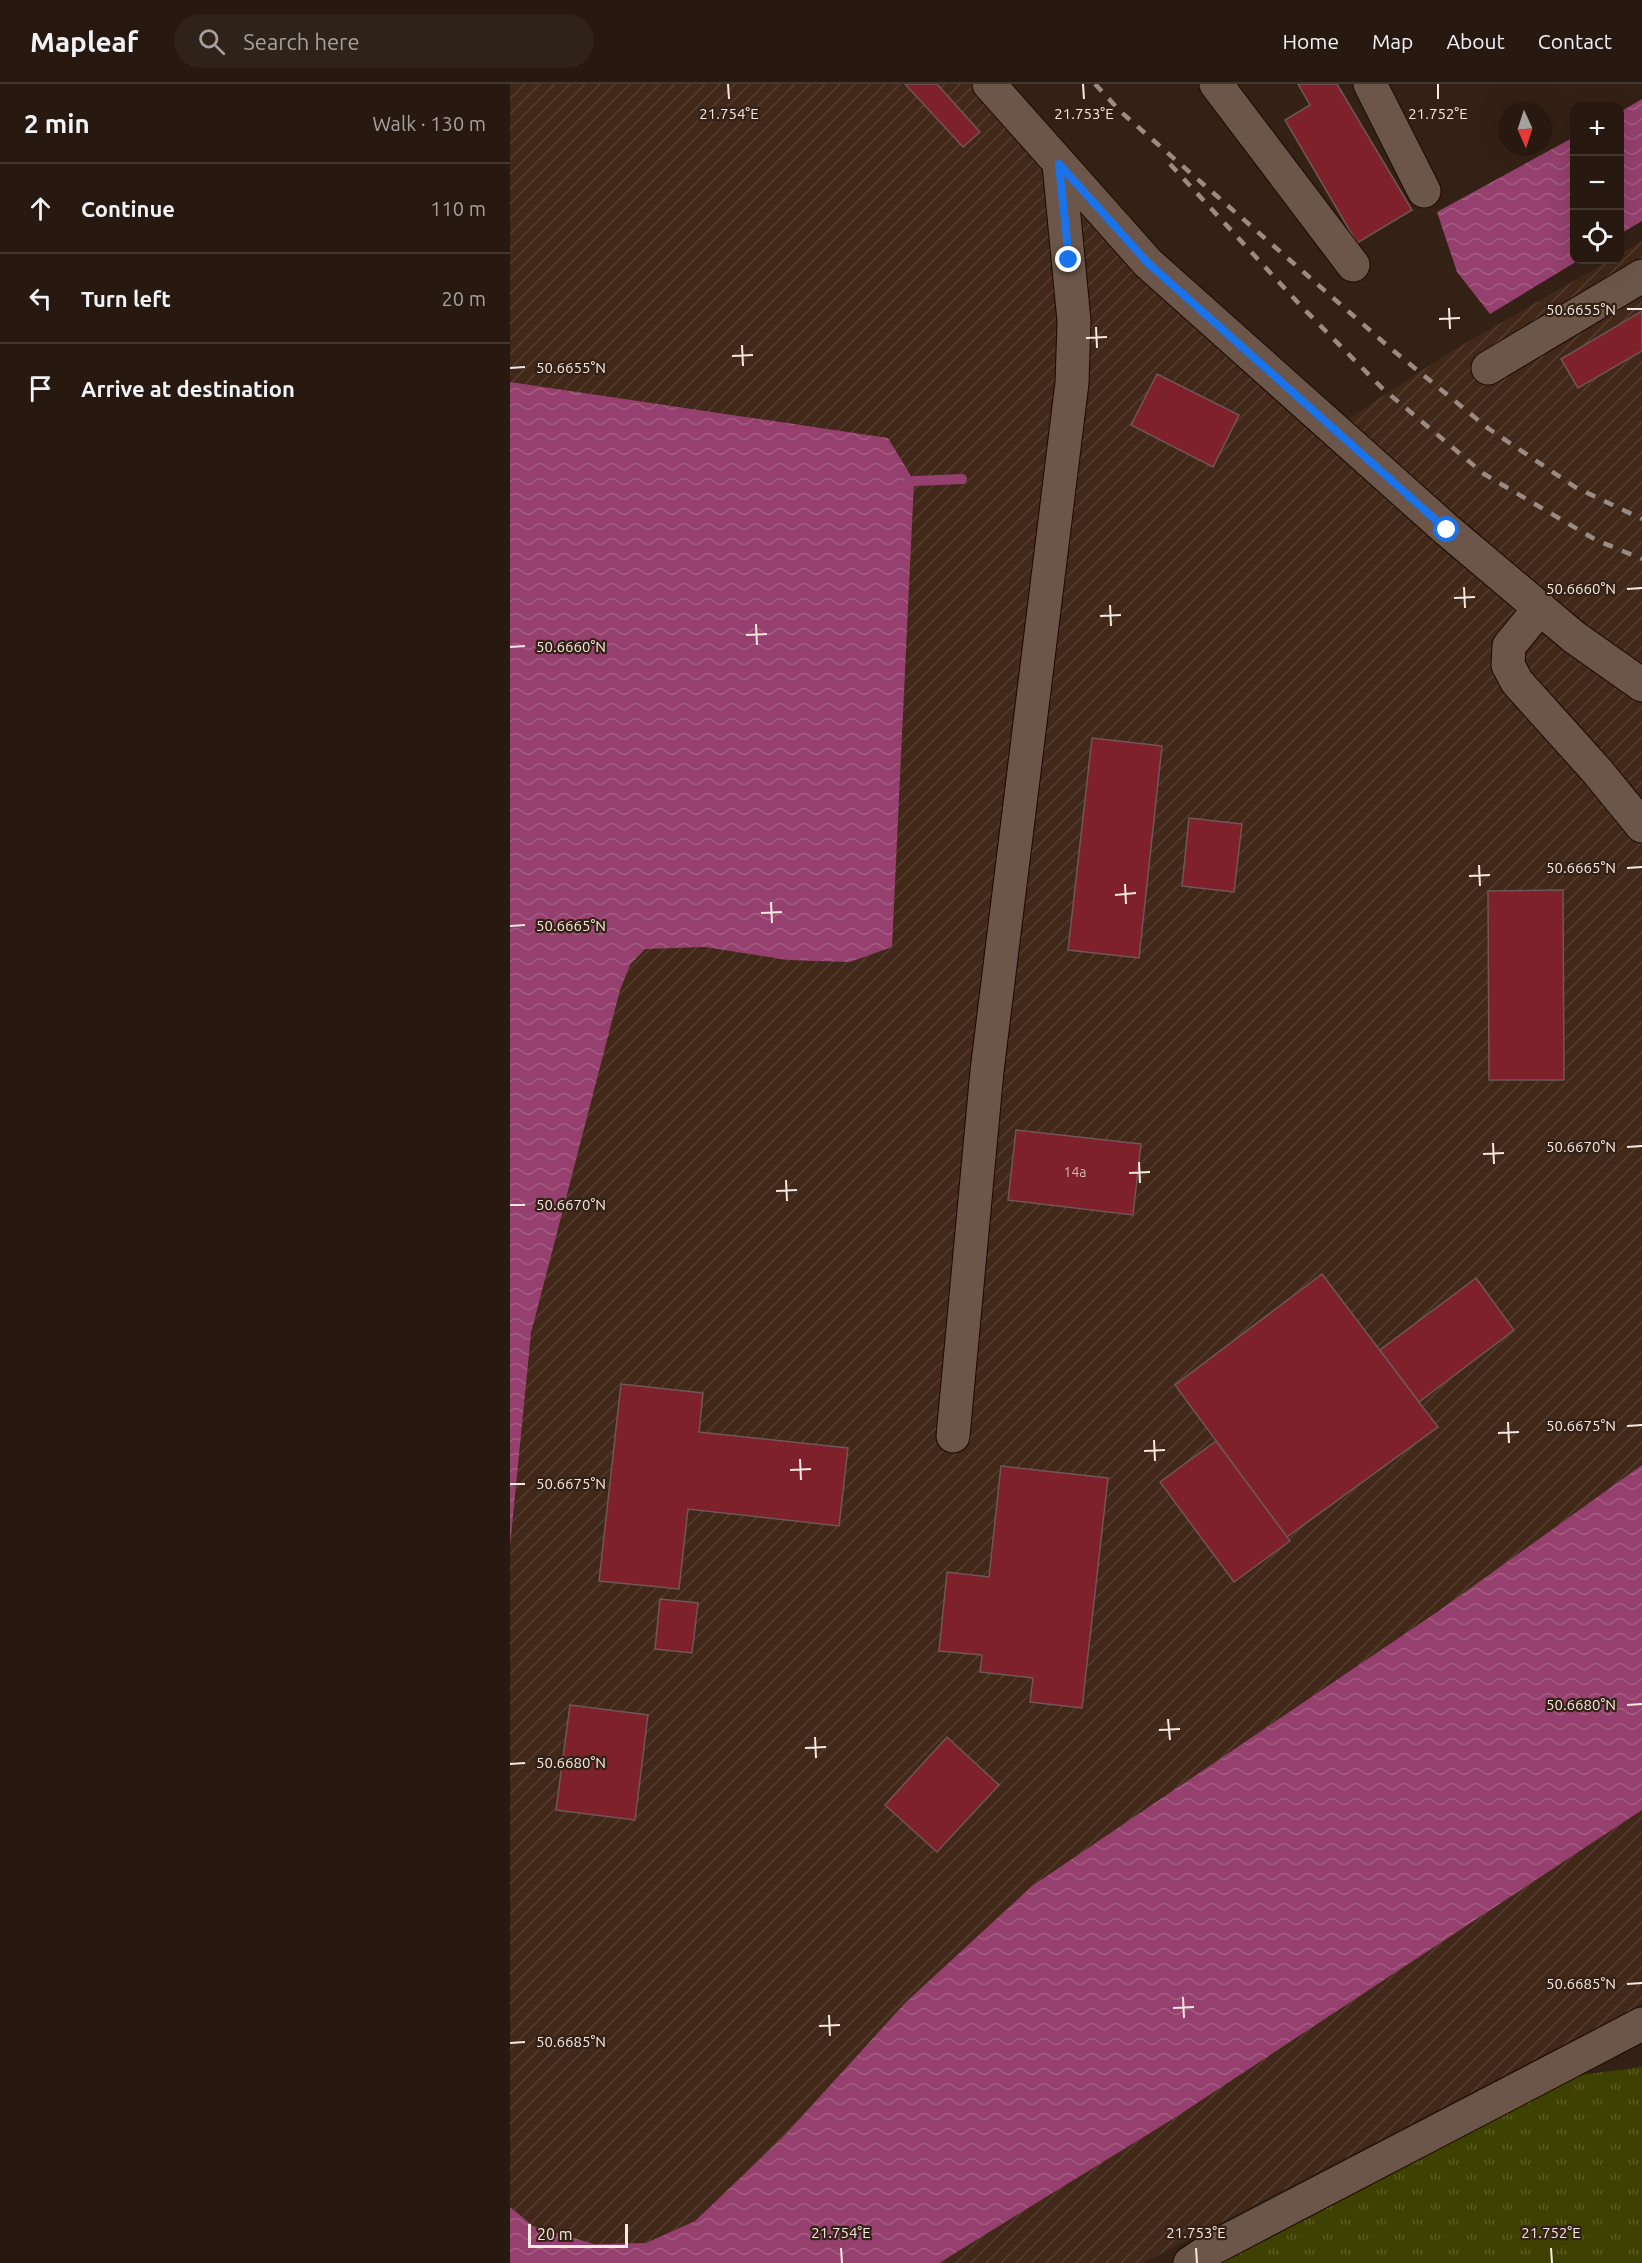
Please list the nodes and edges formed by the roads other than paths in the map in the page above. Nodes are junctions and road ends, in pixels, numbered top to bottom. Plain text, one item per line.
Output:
1 (989, 84) edge
2 (1216, 84) edge
3 (1370, 84) edge
4 (1059, 164) junction
5 (1424, 191) dead end
6 (1353, 265) dead end
7 (1642, 276) edge
8 (1488, 368) dead end
9 (1540, 608) junction
10 (1642, 685) edge
11 (1642, 826) edge
12 (953, 1436) dead end
13 (1642, 2024) edge
14 (1190, 2263) edge

1 - 4 street
2 - 6 street
3 - 5 street
4 - 9 street
4 - 12 street
7 - 8 street
9 - 10 street
9 - 11 street
13 - 14 street

